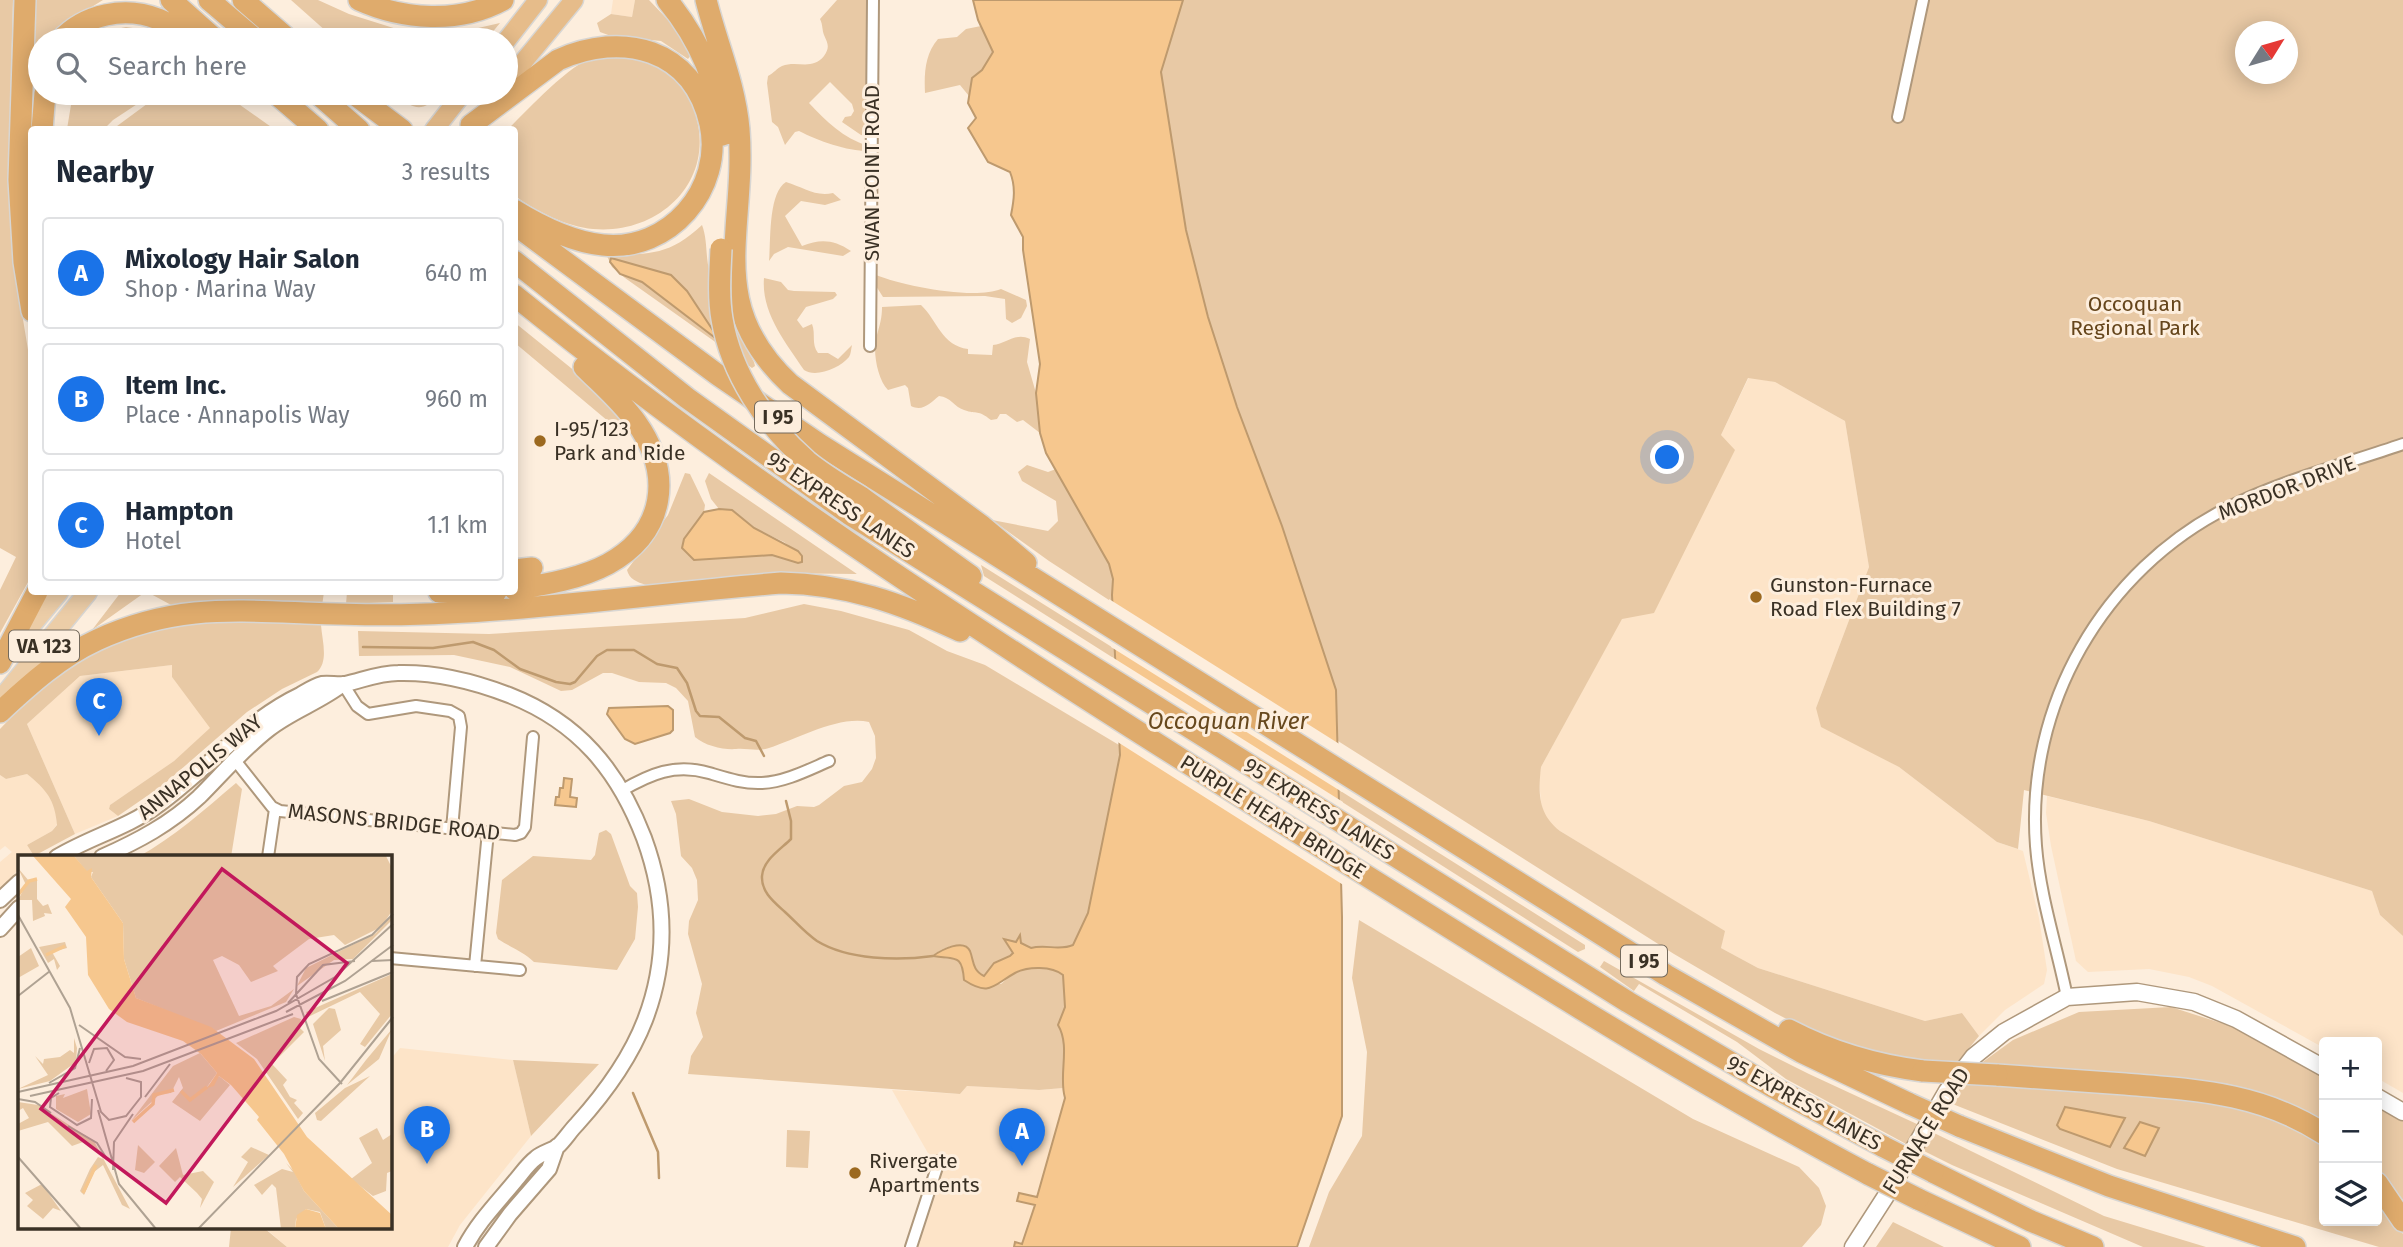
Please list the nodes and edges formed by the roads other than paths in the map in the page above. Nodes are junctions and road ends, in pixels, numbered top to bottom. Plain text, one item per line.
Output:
1 (25, 0) edge
2 (171, 0) edge
3 (209, 0) edge
4 (243, 0) edge
5 (359, 0) edge
6 (503, 0) edge
7 (538, 0) edge
8 (574, 0) edge
9 (667, 0) edge
10 (706, 0) edge
11 (873, 0) edge
12 (1923, 0) edge
13 (75, 28) edge
14 (175, 28) edge
15 (202, 28) edge
16 (242, 28) edge
17 (275, 28) edge
18 (516, 28) edge
19 (518, 68) edge
20 (518, 90) edge
21 (44, 105) edge
22 (289, 105) edge
23 (331, 105) edge
24 (367, 105) edge
25 (453, 105) edge
26 (487, 105) edge
27 (498, 105) edge
28 (1898, 117) dead end
29 (42, 126) edge
30 (313, 126) edge
31 (354, 126) edge
32 (395, 126) edge
33 (436, 126) edge
34 (470, 126) edge
35 (470, 126) edge
36 (518, 212) edge
37 (518, 227) edge
38 (518, 264) edge
39 (28, 287) edge
40 (518, 298) edge
41 (545, 319) junction
42 (870, 346) dead end
43 (2403, 444) edge
44 (518, 589) edge
45 (1055, 592) junction
46 (35, 595) edge
47 (57, 595) edge
48 (86, 595) edge
49 (1064, 648) junction
50 (1023, 660) junction
51 (0, 663) edge
52 (343, 684) junction
53 (0, 700) edge
54 (0, 712) edge
55 (533, 737) dead end
56 (234, 759) junction
57 (829, 761) dead end
58 (621, 791) junction
59 (275, 809) junction
60 (452, 829) junction
61 (488, 832) junction
62 (61, 855) edge
63 (107, 855) edge
64 (268, 855) edge
65 (18, 883) edge
66 (0, 900) edge
67 (18, 909) edge
68 (0, 929) edge
69 (1624, 949) junction
70 (392, 957) edge
71 (475, 966) junction
72 (520, 970) dead end
73 (2067, 997) junction
74 (2319, 1065) edge
75 (2382, 1100) edge
76 (2403, 1112) edge
77 (2319, 1131) edge
78 (557, 1146) junction
79 (939, 1161) dead end
80 (2382, 1190) edge
81 (1955, 1217) junction
82 (2403, 1221) edge
83 (465, 1247) edge
84 (486, 1247) edge
85 (911, 1247) edge
86 (1853, 1247) edge
87 (2000, 1247) edge
88 (2020, 1247) edge
89 (2093, 1247) edge
90 (2295, 1247) edge

1 - 39 highway
2 - 15 highway
3 - 16 highway
4 - 17 highway
5 - 6 highway
7 - 18 highway
8 - 19 highway
9 - 49 highway, bridge
10 - 45 highway
11 - 42 street, SWAN POINT ROAD
12 - 28 street
13 - 14 highway
20 - 36 highway
21 - 29 highway
22 - 30 highway
23 - 31 highway
24 - 32 highway
25 - 33 highway
26 - 34 highway
27 - 35 highway
37 - 45 highway, I 95
38 - 49 highway, 95 EXPRESS LANES
40 - 41 highway
41 - 44 highway
41 - 50 highway
43 - 73 street, MORDOR DRIVE
45 - 69 highway, I 95
46 - 51 highway
47 - 51 main road, VA 123
48 - 53 main road, VA 123
49 - 89 highway, 95 EXPRESS LANES, bridge
50 - 54 highway
50 - 81 highway, PURPLE HEART BRIDGE, bridge
52 - 56 street, ANNAPOLIS WAY
52 - 58 street, ANNAPOLIS WAY
52 - 60 street
52 - 62 street, ANNAPOLIS WAY
55 - 61 street, MASONS BRIDGE ROAD
56 - 59 street, MASONS BRIDGE ROAD
56 - 63 street, ANNAPOLIS WAY
57 - 58 street
58 - 78 street, ANNAPOLIS WAY
59 - 60 street, MASONS BRIDGE ROAD
59 - 64 street
60 - 61 street, MASONS BRIDGE ROAD
61 - 71 street
65 - 66 street
67 - 68 street
69 - 77 highway, bridge
69 - 90 highway, I 95, bridge
70 - 71 street
71 - 72 street
73 - 74 main road, FURNACE ROAD
73 - 86 main road, FURNACE ROAD
75 - 76 main road
78 - 83 street, ANNAPOLIS WAY
78 - 84 street, ANNAPOLIS WAY
79 - 85 street
80 - 82 highway
81 - 87 highway
81 - 88 highway

